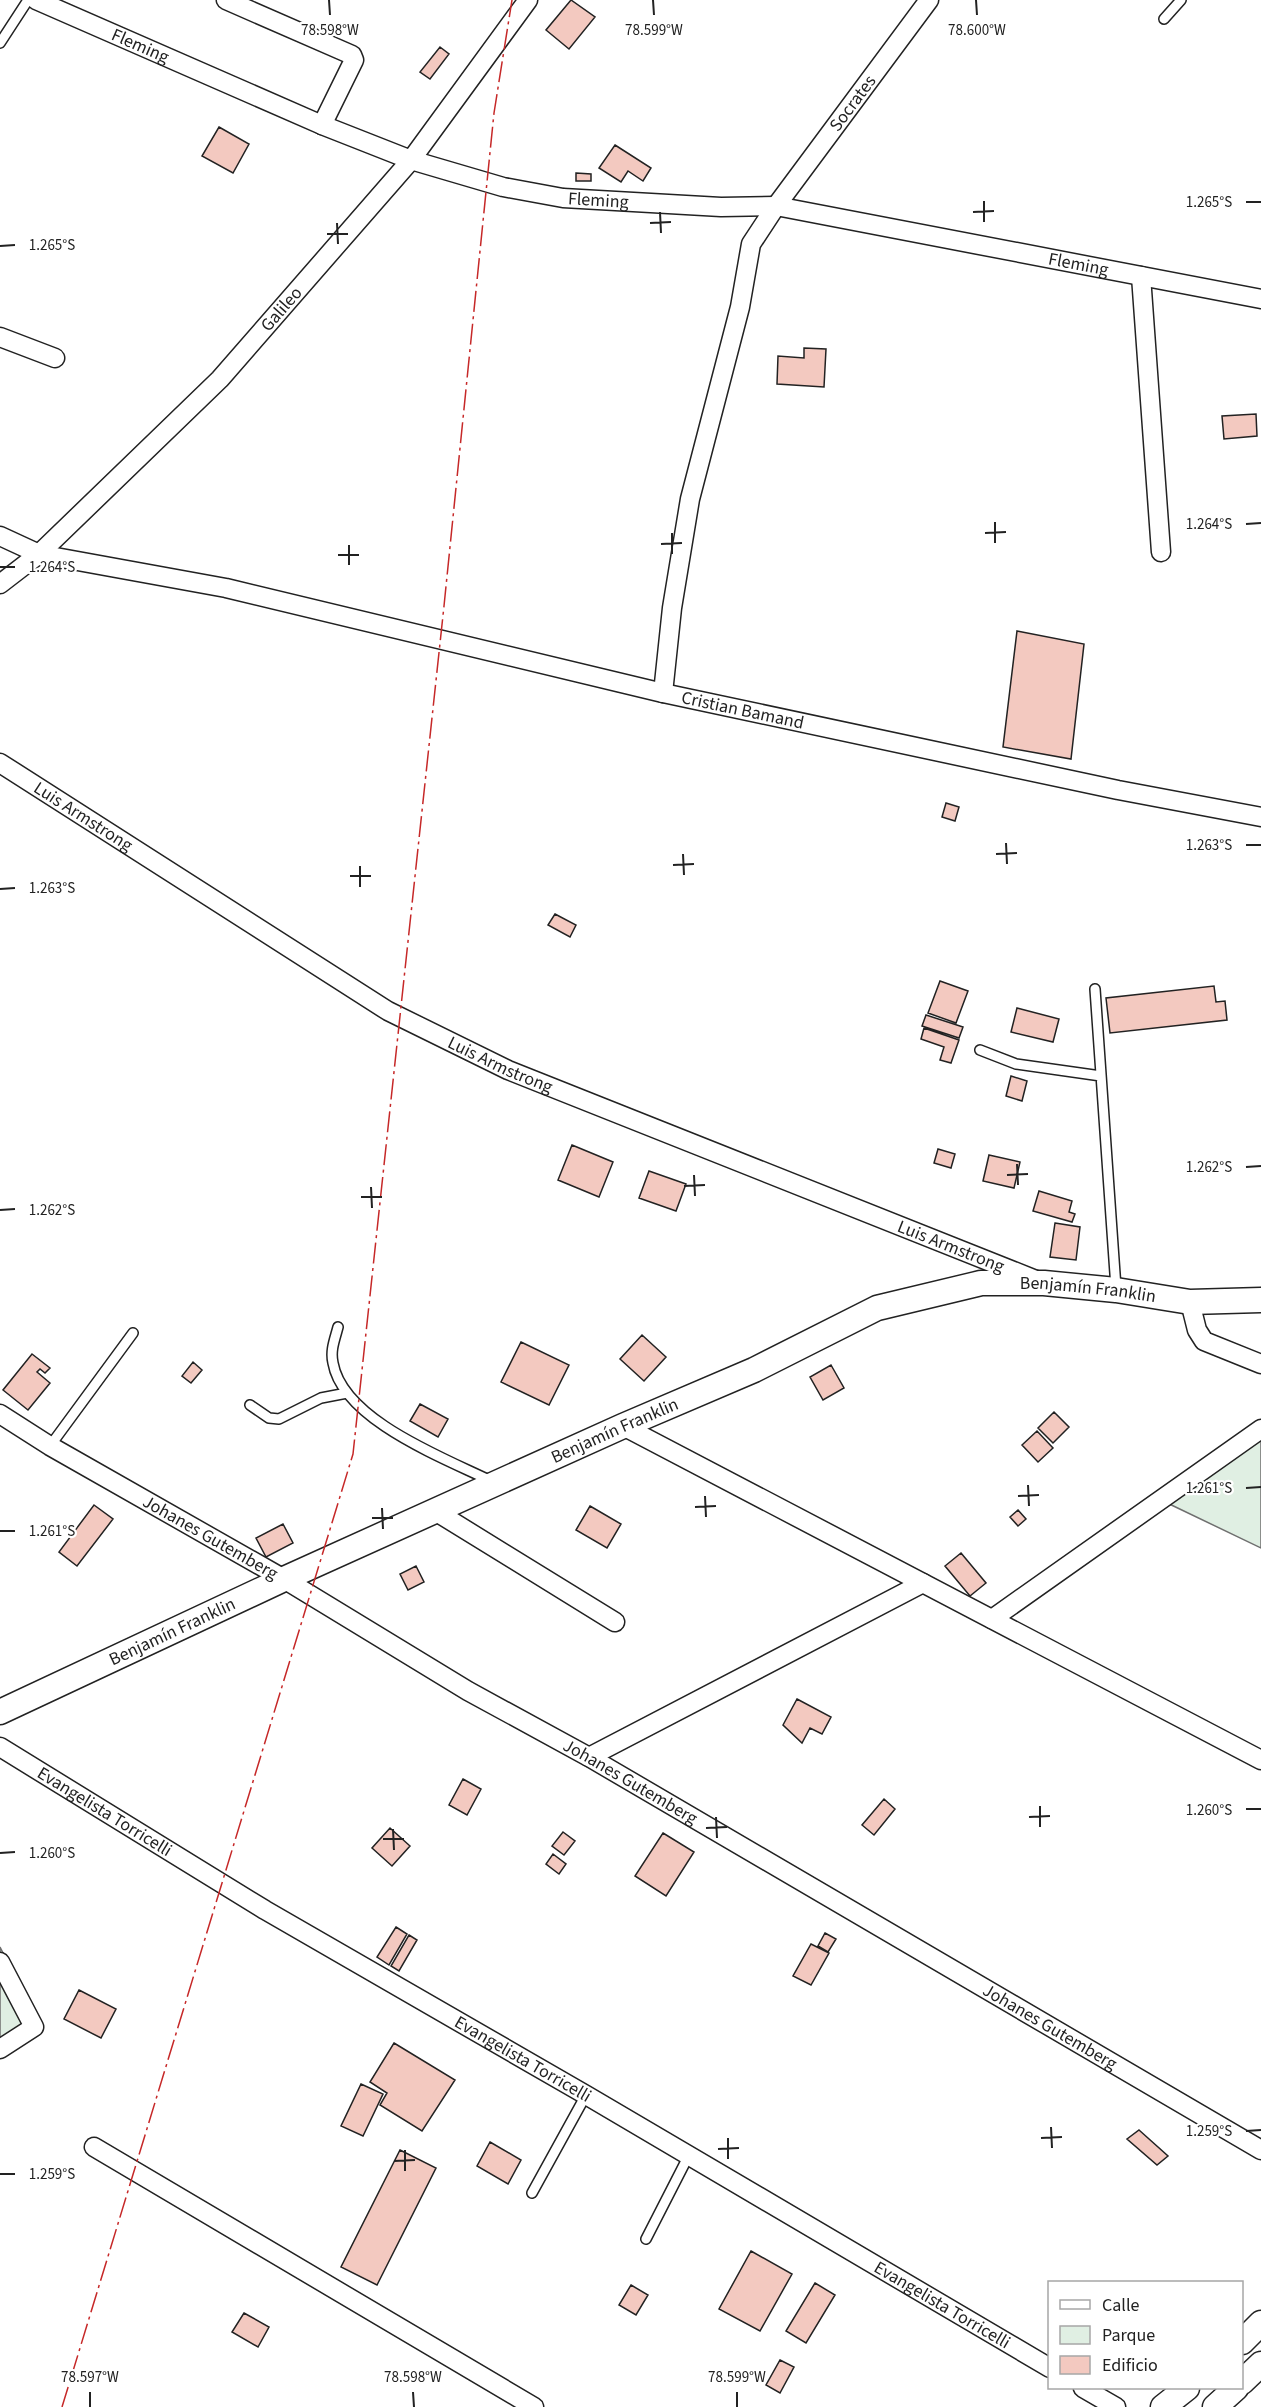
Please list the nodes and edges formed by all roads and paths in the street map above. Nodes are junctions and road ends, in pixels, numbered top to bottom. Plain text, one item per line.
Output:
1 (28, 0) edge
2 (36, 0) edge
3 (226, 0) edge
4 (929, 0) edge
5 (1181, 0) edge
6 (525, 1) edge
7 (1164, 19) dead end
8 (0, 43) edge
9 (322, 125) junction
10 (411, 160) junction
11 (776, 206) junction
12 (1141, 276) junction
13 (1261, 298) edge
14 (0, 337) edge
15 (55, 358) dead end
16 (0, 536) edge
17 (1161, 552) dead end
18 (39, 554) junction
19 (0, 584) edge
20 (663, 693) junction
21 (0, 763) edge
22 (1261, 817) edge
23 (1095, 988) dead end
24 (980, 1050) dead end
25 (1101, 1076) junction
26 (1044, 1283) junction
27 (1116, 1290) junction
28 (1261, 1300) edge
29 (1190, 1302) junction
30 (338, 1327) dead end
31 (133, 1333) dead end
32 (1261, 1364) edge
33 (347, 1393) junction
34 (250, 1405) dead end
35 (0, 1414) edge
36 (622, 1426) junction
37 (1261, 1429) edge
38 (50, 1446) junction
39 (496, 1483) junction
40 (435, 1511) junction
41 (284, 1579) junction
42 (923, 1583) junction
43 (992, 1619) junction
44 (615, 1623) dead end
45 (0, 1712) edge
46 (0, 1747) edge
47 (589, 1757) junction
48 (1261, 1760) edge
49 (0, 1962) edge
50 (0, 2049) edge
51 (586, 2095) junction
52 (94, 2147) dead end
53 (1261, 2150) edge
54 (689, 2155) junction
55 (532, 2193) dead end
56 (646, 2240) dead end
57 (1261, 2324) edge
58 (1243, 2341) edge
59 (1261, 2364) edge
60 (1048, 2367) edge
61 (1243, 2381) edge
62 (1085, 2389) edge
63 (1186, 2389) edge
64 (1235, 2389) edge
65 (534, 2407) edge
66 (1116, 2407) edge
67 (1163, 2407) edge
68 (1215, 2407) edge

1 - 8 lane
2 - 9 street, Fleming
3 - 9 street
4 - 11 street, Socrates
5 - 7 lane
6 - 10 street, Galileo
9 - 10 street, Fleming
10 - 11 street, Fleming
10 - 18 street, Galileo
11 - 12 street, Fleming
11 - 20 street, Socrates
12 - 13 street, Fleming
12 - 17 street
14 - 15 street
16 - 18 street, Cristian Bamand
18 - 19 street, Galileo
18 - 20 street, Cristian Bamand
20 - 22 street, Cristian Bamand
21 - 26 street, Luis Armstrong
23 - 25 lane
24 - 25 lane
25 - 27 lane
26 - 27 street, Benjamín Franklin
26 - 36 street, Benjamín Franklin
27 - 29 street, Benjamín Franklin
28 - 29 street, Benjamín Franklin
29 - 32 street
30 - 33 lane
31 - 38 lane
33 - 34 lane
33 - 39 lane
35 - 38 street, Johanes Gutemberg
36 - 39 street, Benjamín Franklin
36 - 42 street
37 - 43 street
38 - 41 street, Johanes Gutemberg
39 - 40 street, Benjamín Franklin
40 - 41 street, Benjamín Franklin
40 - 44 street
41 - 45 street, Benjamín Franklin
41 - 47 street, Johanes Gutemberg
42 - 43 street
42 - 47 street
43 - 48 street
46 - 51 street, Evangelista Torricelli
47 - 53 street, Johanes Gutemberg
49 - 50 street
51 - 54 street, Evangelista Torricelli
51 - 55 lane
52 - 65 street
54 - 56 lane
54 - 60 street, Evangelista Torricelli
57 - 58 street
59 - 61 street
62 - 66 street
63 - 67 street
64 - 68 street

